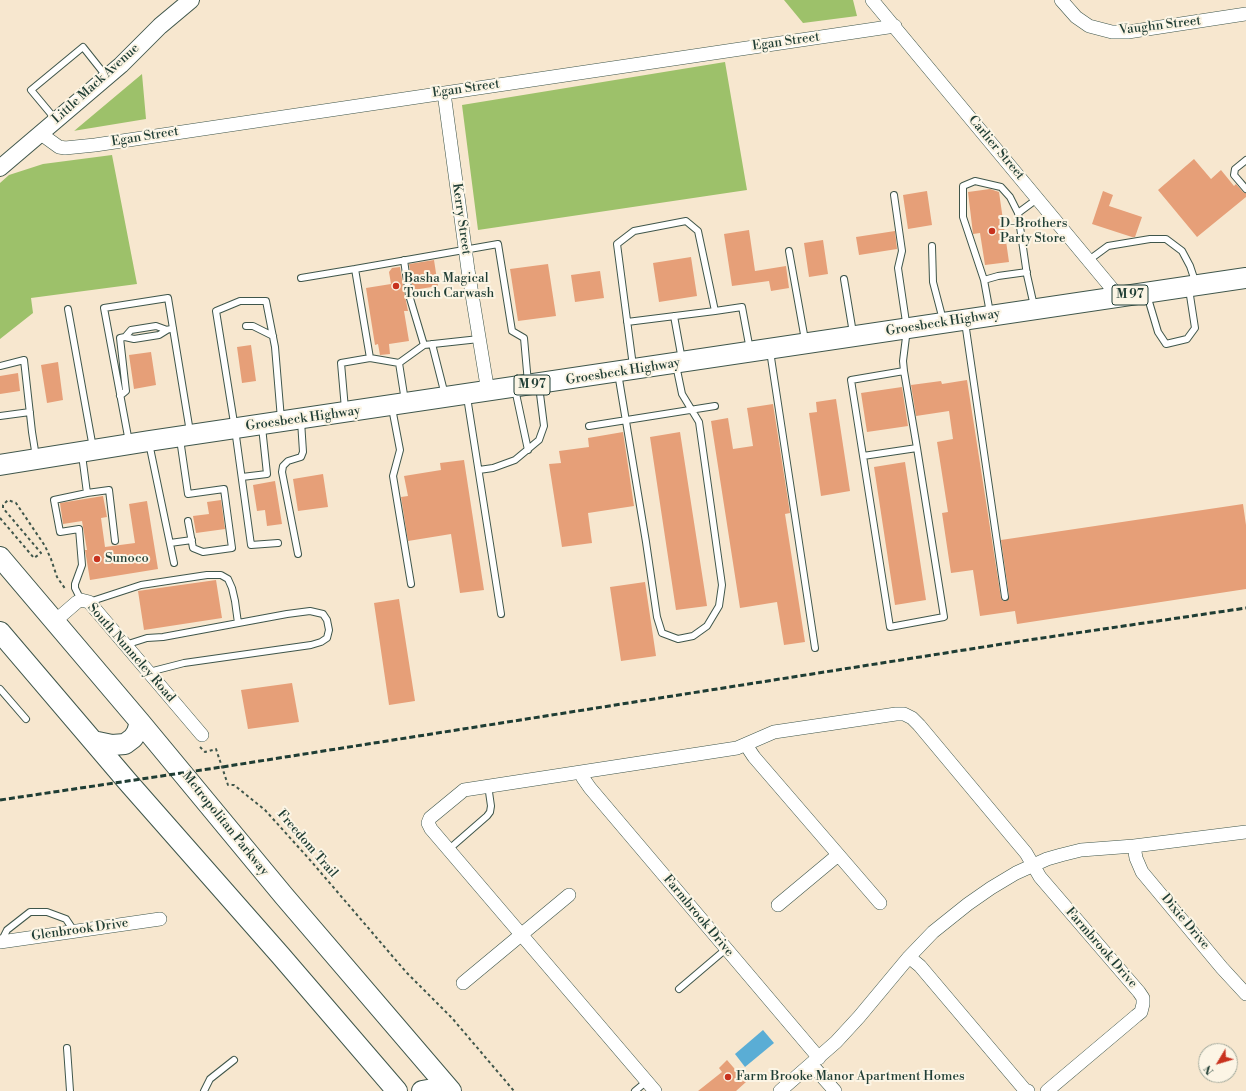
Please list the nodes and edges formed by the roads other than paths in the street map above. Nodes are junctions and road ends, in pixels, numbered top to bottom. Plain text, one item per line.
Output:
1 (191, 0) edge
2 (872, 0) edge
3 (1061, 0) edge
4 (1246, 14) edge
5 (894, 26) junction
6 (107, 77) junction
7 (444, 93) junction
8 (56, 120) junction
9 (41, 134) junction
10 (1246, 160) edge
11 (0, 168) edge
12 (1246, 189) edge
13 (894, 195) dead end
14 (1038, 198) junction
15 (1018, 213) junction
16 (932, 246) dead end
17 (465, 249) junction
18 (789, 251) dead end
19 (404, 260) junction
20 (1089, 260) junction
21 (355, 269) junction
22 (1027, 272) junction
23 (301, 278) dead end
24 (1246, 278) edge
25 (844, 279) dead end
26 (984, 280) junction
27 (1192, 286) junction
28 (1147, 293) junction
29 (1119, 297) junction
30 (68, 309) dead end
31 (1035, 310) junction
32 (715, 311) junction
33 (674, 316) junction
34 (991, 316) junction
35 (964, 320) junction
36 (627, 322) junction
37 (944, 323) junction
38 (246, 326) dead end
39 (174, 328) junction
40 (907, 329) junction
41 (167, 330) junction
42 (126, 336) junction
43 (273, 336) junction
44 (853, 337) junction
45 (479, 339) junction
46 (432, 344) junction
47 (806, 344) junction
48 (424, 345) junction
49 (760, 351) junction
50 (370, 358) junction
51 (399, 363) junction
52 (679, 363) junction
53 (0, 366) edge
54 (626, 371) junction
55 (904, 371) junction
56 (528, 386) junction
57 (488, 392) junction
58 (467, 395) junction
59 (120, 396) junction
60 (446, 398) junction
61 (399, 405) junction
62 (715, 406) dead end
63 (692, 410) junction
64 (30, 412) junction
65 (345, 413) junction
66 (0, 416) edge
67 (626, 420) junction
68 (291, 421) junction
69 (261, 425) junction
70 (589, 426) dead end
71 (235, 429) junction
72 (185, 436) junction
73 (149, 441) junction
74 (129, 444) junction
75 (917, 448) junction
76 (528, 450) junction
77 (88, 451) junction
78 (863, 456) junction
79 (37, 459) junction
80 (0, 465) edge
81 (479, 470) junction
82 (242, 477) junction
83 (87, 493) junction
84 (188, 521) dead end
85 (192, 540) junction
86 (115, 541) dead end
87 (170, 543) junction
88 (278, 543) dead end
89 (298, 554) dead end
90 (0, 557) edge
91 (174, 563) dead end
92 (411, 584) dead end
93 (1005, 597) dead end
94 (85, 601) junction
95 (501, 614) dead end
96 (55, 621) junction
97 (238, 622) junction
98 (1, 635) edge
99 (125, 644) junction
100 (815, 648) dead end
101 (149, 672) junction
102 (0, 689) edge
103 (26, 719) dead end
104 (140, 722) junction
105 (201, 740) road end
106 (93, 742) junction
107 (746, 745) junction
108 (582, 772) junction
109 (488, 785) junction
110 (1246, 832) edge
111 (1134, 846) junction
112 (448, 850) junction
113 (838, 855) junction
114 (1033, 865) junction
115 (569, 894) dead end
116 (880, 903) dead end
117 (778, 905) dead end
118 (160, 918) dead end
119 (74, 931) junction
120 (521, 935) junction
121 (1, 942) edge
122 (726, 949) junction
123 (909, 957) junction
124 (463, 983) dead end
125 (679, 989) dead end
126 (1246, 994) edge
127 (67, 1048) dead end
128 (234, 1060) dead end
129 (815, 1061) junction
130 (651, 1086) edge
131 (70, 1091) edge
132 (204, 1091) edge
133 (397, 1091) edge
134 (422, 1091) edge
135 (448, 1091) edge
136 (451, 1091) edge
137 (635, 1091) edge
138 (780, 1091) edge
139 (835, 1091) edge
140 (1028, 1091) edge
141 (1046, 1091) edge

1 - 6 street, Little Mack Avenue
2 - 5 street, Carlier Street
3 - 4 street, Vaughn Street
5 - 7 street, Egan Street
5 - 14 street, Carlier Street
6 - 8 street, Little Mack Avenue
6 - 8 lane
7 - 9 street, Egan Street
7 - 17 street, Kerry Street
8 - 9 street, Little Mack Avenue
9 - 11 street, Little Mack Avenue
10 - 12 lane
13 - 40 lane
14 - 15 lane
14 - 20 street, Carlier Street
15 - 22 lane
15 - 26 lane
16 - 37 lane
17 - 19 lane
17 - 45 street, Kerry Street
17 - 56 lane
18 - 47 lane
19 - 21 lane
19 - 48 lane
20 - 27 lane
20 - 29 street, Carlier Street
21 - 23 lane
21 - 50 lane
22 - 26 lane
22 - 31 lane
24 - 27 main road, Groesbeck Highway / M 97
25 - 44 lane
26 - 34 lane
27 - 28 main road, Groesbeck Highway / M 97
27 - 28 lane
28 - 29 main road, Groesbeck Highway / M 97
29 - 31 main road, Groesbeck Highway / M 97
30 - 77 lane
31 - 34 main road, Groesbeck Highway / M 97
32 - 33 lane
32 - 36 lane
32 - 49 lane
33 - 36 lane
33 - 52 lane
34 - 35 main road, Groesbeck Highway / M 97
35 - 37 main road, Groesbeck Highway / M 97
35 - 93 lane
36 - 54 lane
37 - 40 main road, Groesbeck Highway / M 97
38 - 43 lane
39 - 41 lane
39 - 59 lane
39 - 72 lane
40 - 44 main road, Groesbeck Highway / M 97
40 - 55 lane
41 - 42 lane
41 - 42 lane
42 - 59 lane
43 - 68 lane
43 - 71 lane
44 - 47 main road, Groesbeck Highway / M 97
45 - 46 lane
45 - 57 street, Kerry Street
46 - 48 lane
46 - 60 lane
47 - 49 main road, Groesbeck Highway / M 97
48 - 51 lane
49 - 52 main road, Groesbeck Highway / M 97
49 - 100 lane
50 - 51 lane
50 - 65 lane
51 - 61 lane
52 - 54 main road, Groesbeck Highway / M 97
52 - 63 lane
53 - 64 lane
54 - 56 main road, Groesbeck Highway / M 97
54 - 67 lane
55 - 75 lane
55 - 78 lane
56 - 57 main road, Groesbeck Highway / M 97
56 - 76 lane
56 - 76 lane
57 - 58 main road, Groesbeck Highway / M 97
58 - 60 main road, Groesbeck Highway / M 97
58 - 81 lane
59 - 74 lane
60 - 61 main road, Groesbeck Highway / M 97
61 - 65 main road, Groesbeck Highway / M 97
61 - 92 lane
62 - 63 lane
63 - 67 lane
63 - 67 lane
64 - 66 lane
64 - 79 lane
65 - 68 main road, Groesbeck Highway / M 97
67 - 70 lane
68 - 69 main road, Groesbeck Highway / M 97
68 - 89 lane
69 - 71 main road, Groesbeck Highway / M 97
69 - 82 lane
71 - 72 main road, Groesbeck Highway / M 97
71 - 82 lane
72 - 73 main road, Groesbeck Highway / M 97
72 - 85 lane
73 - 74 main road, Groesbeck Highway / M 97
73 - 87 lane
74 - 77 main road, Groesbeck Highway / M 97
75 - 78 lane
75 - 78 lane
76 - 81 lane
77 - 79 main road, Groesbeck Highway / M 97
77 - 83 lane
79 - 80 main road, Groesbeck Highway / M 97
81 - 95 lane
82 - 88 lane
83 - 86 lane
83 - 94 lane
84 - 85 lane
85 - 87 lane
87 - 91 lane
90 - 96 main road, Metropolitan Parkway
94 - 96 street, South Nunneley Road
94 - 97 lane
94 - 99 street, South Nunneley Road
96 - 104 main road, Metropolitan Parkway
97 - 99 lane
97 - 101 lane
98 - 106 main road
99 - 101 street, South Nunneley Road
101 - 105 street, South Nunneley Road
102 - 103 lane
104 - 106 main road
104 - 136 main road, Metropolitan Parkway
106 - 133 main road
107 - 108 street, Farmbrook Drive
107 - 113 street
107 - 114 street, Farmbrook Drive
108 - 109 street, Farmbrook Drive
108 - 122 street, Farmbrook Drive
109 - 112 lane
109 - 112 street, Farmbrook Drive
110 - 111 street
111 - 114 street
111 - 126 street, Dixie Drive
112 - 120 street, Farmbrook Drive
113 - 116 street
113 - 117 street
114 - 123 street
114 - 141 street, Farmbrook Drive
115 - 120 street
118 - 119 street, Glenbrook Drive
119 - 121 street, Glenbrook Drive
119 - 121 lane
120 - 124 street
120 - 130 street, Farmbrook Drive
122 - 125 lane
122 - 129 street, Farmbrook Drive
123 - 129 street
123 - 140 street
127 - 131 lane
128 - 132 lane
129 - 138 street
129 - 139 street, Farmbrook Drive
130 - 137 lane
134 - 135 main road

